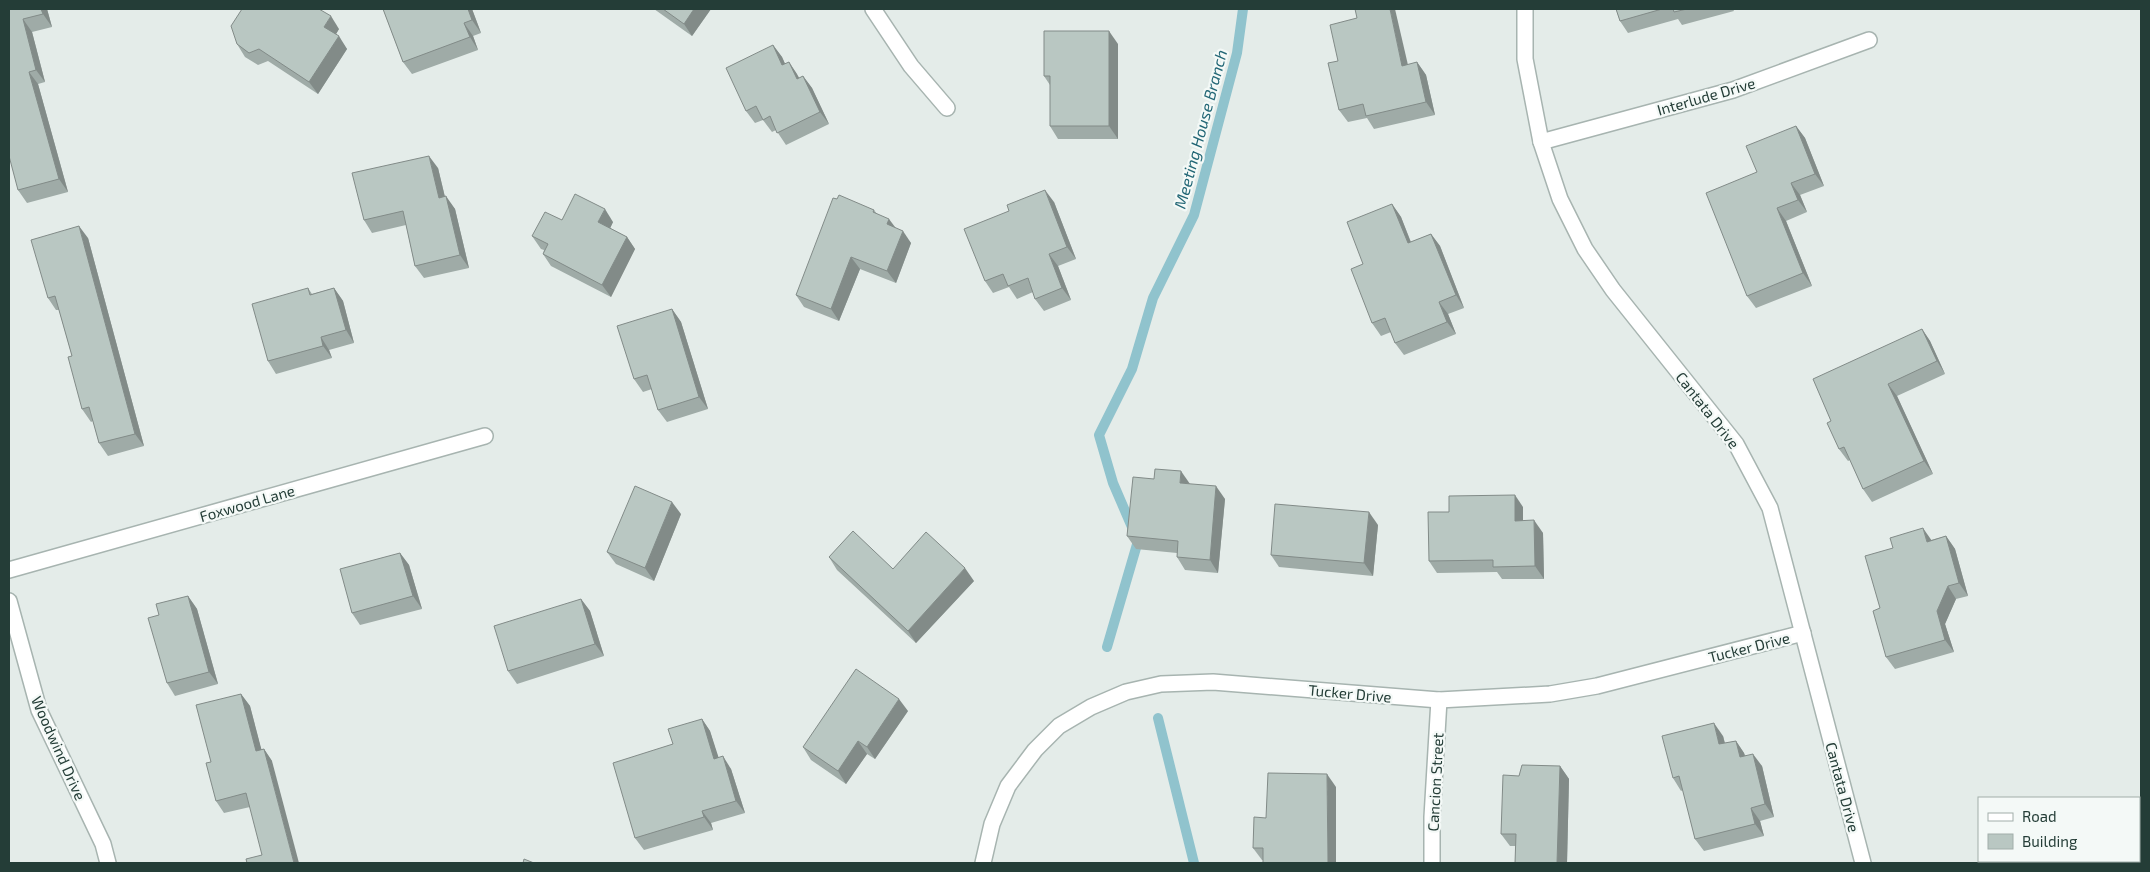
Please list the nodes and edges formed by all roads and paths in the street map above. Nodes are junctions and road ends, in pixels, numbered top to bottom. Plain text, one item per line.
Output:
1 (873, 9) edge
2 (1525, 9) edge
3 (1869, 40) dead end
4 (948, 108) dead end
5 (1541, 142) junction
6 (486, 436) dead end
7 (9, 570) edge
8 (9, 601) edge
9 (1803, 633) junction
10 (1439, 700) junction
11 (108, 863) edge
12 (982, 863) edge
13 (1432, 863) edge
14 (1863, 863) edge

1 - 4 street
2 - 5 street, Cantata Drive
3 - 5 street, Interlude Drive
5 - 9 street, Cantata Drive
6 - 7 street, Foxwood Lane
8 - 11 street, Woodwind Drive
9 - 10 street, Tucker Drive
9 - 14 street, Cantata Drive
10 - 12 street, Tucker Drive
10 - 13 street, Cancion Street

